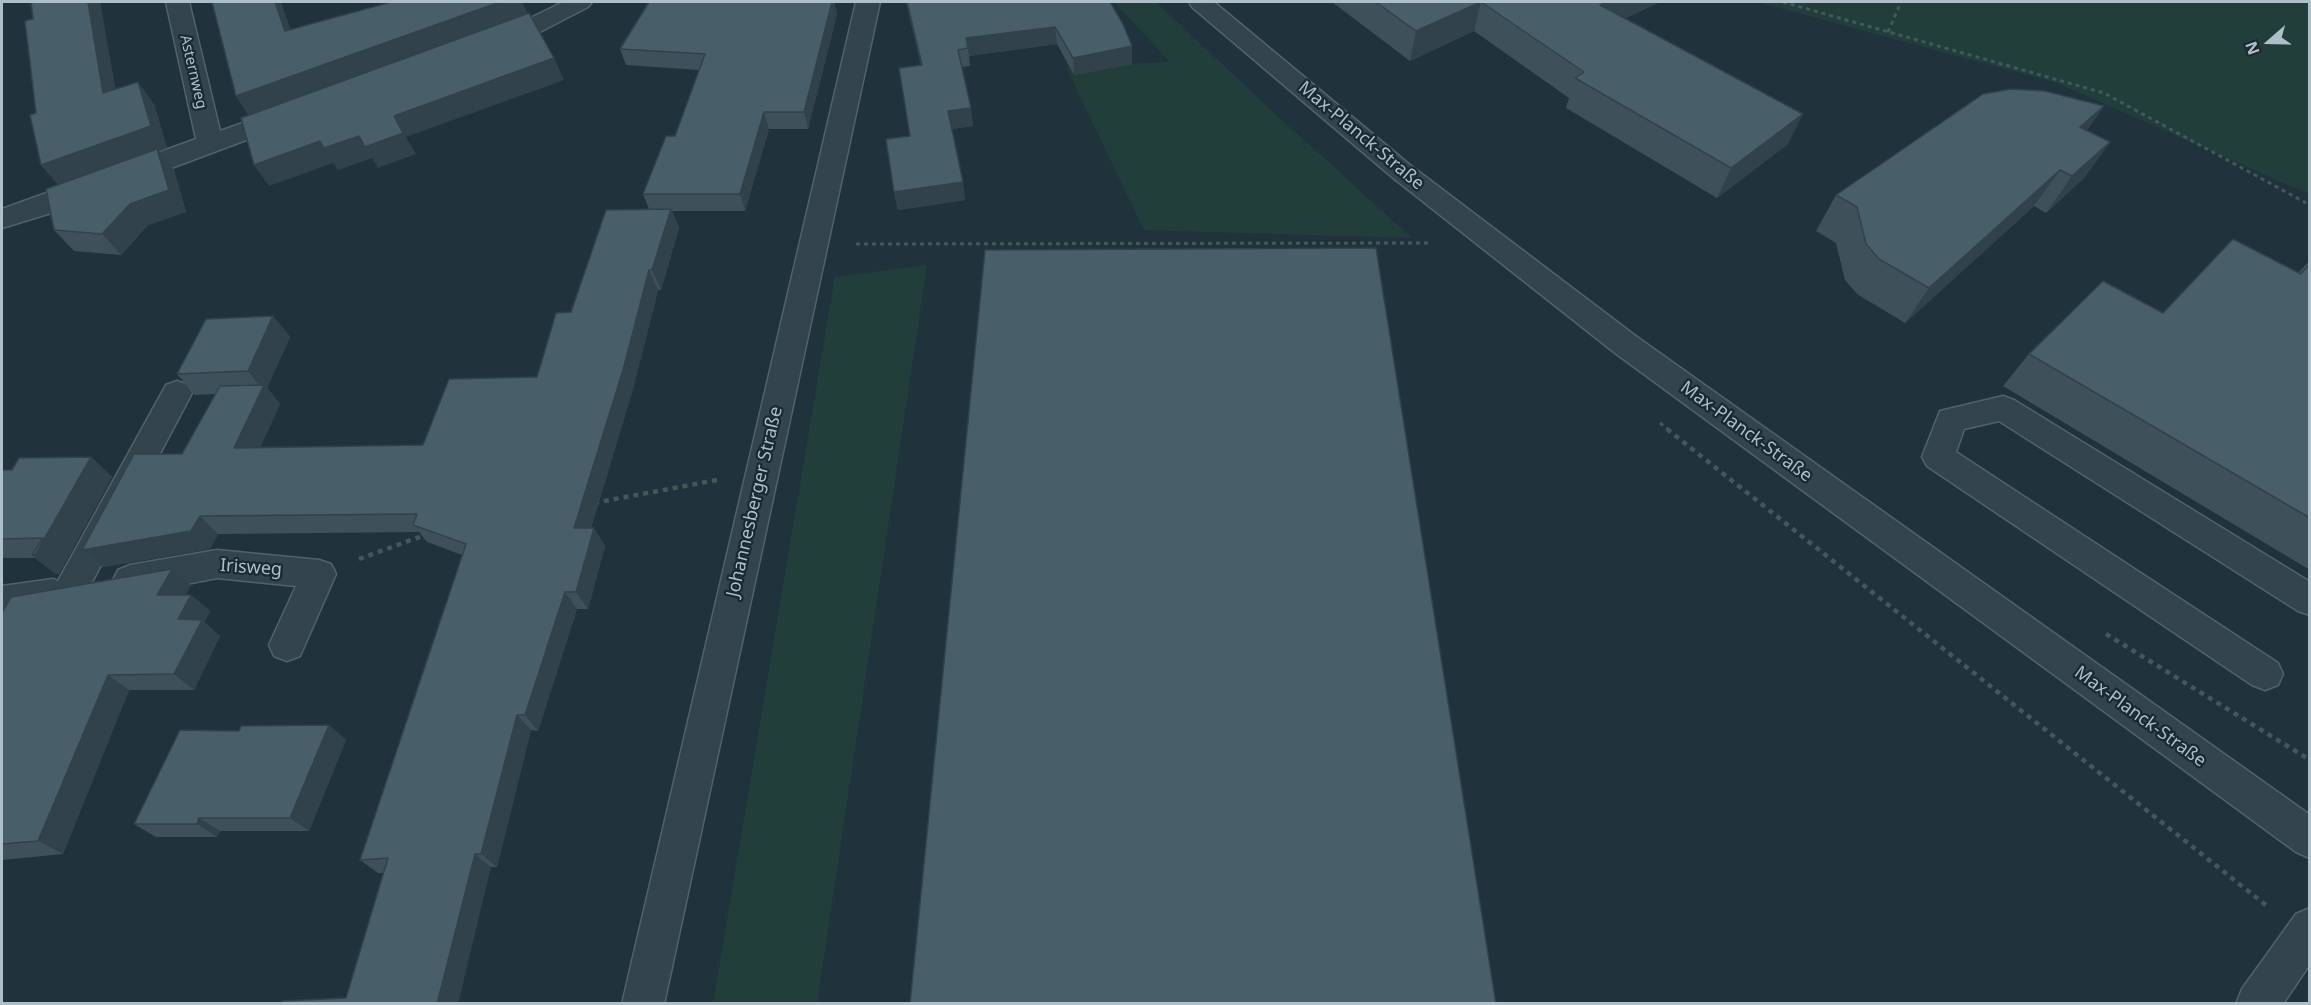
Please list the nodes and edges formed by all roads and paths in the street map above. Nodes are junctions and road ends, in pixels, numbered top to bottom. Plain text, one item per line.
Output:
1 (177, 2) edge
2 (580, 2) edge
3 (868, 2) edge
4 (1200, 2) edge
5 (1783, 2) edge
6 (1901, 2) edge
7 (1888, 32) junction
8 (472, 49) edge
9 (308, 108) edge
10 (210, 143) junction
11 (2310, 206) edge
12 (2, 219) edge
13 (1426, 236) dead end
14 (1434, 243) joint
15 (813, 244) junction
16 (177, 393) edge
17 (1659, 422) dead end
18 (762, 471) junction
19 (588, 504) edge
20 (436, 533) edge
21 (319, 574) junction
22 (70, 591) junction
23 (2310, 600) edge
24 (2, 601) edge
25 (2099, 629) dead end
26 (287, 645) dead end
27 (2265, 674) dead end
28 (2310, 760) edge
29 (2310, 839) edge
30 (2307, 932) edge
31 (643, 1004) edge
32 (2257, 1004) edge

1 - 10 street, Asternweg
2 - 8 street
3 - 15 street, Johannesberger Straße
4 - 29 street, Max-Planck-Straße
5 - 7 path
6 - 7 path
7 - 11 path
9 - 10 street
10 - 12 street
13 - 14 path
14 - 15 path
15 - 18 street, Johannesberger Straße
16 - 22 street
17 - 30 path
18 - 19 path
18 - 31 street, Johannesberger Straße
20 - 21 path
21 - 22 street, Irisweg
21 - 26 street
22 - 24 street, Irisweg
23 - 27 street
25 - 28 path
30 - 32 street

